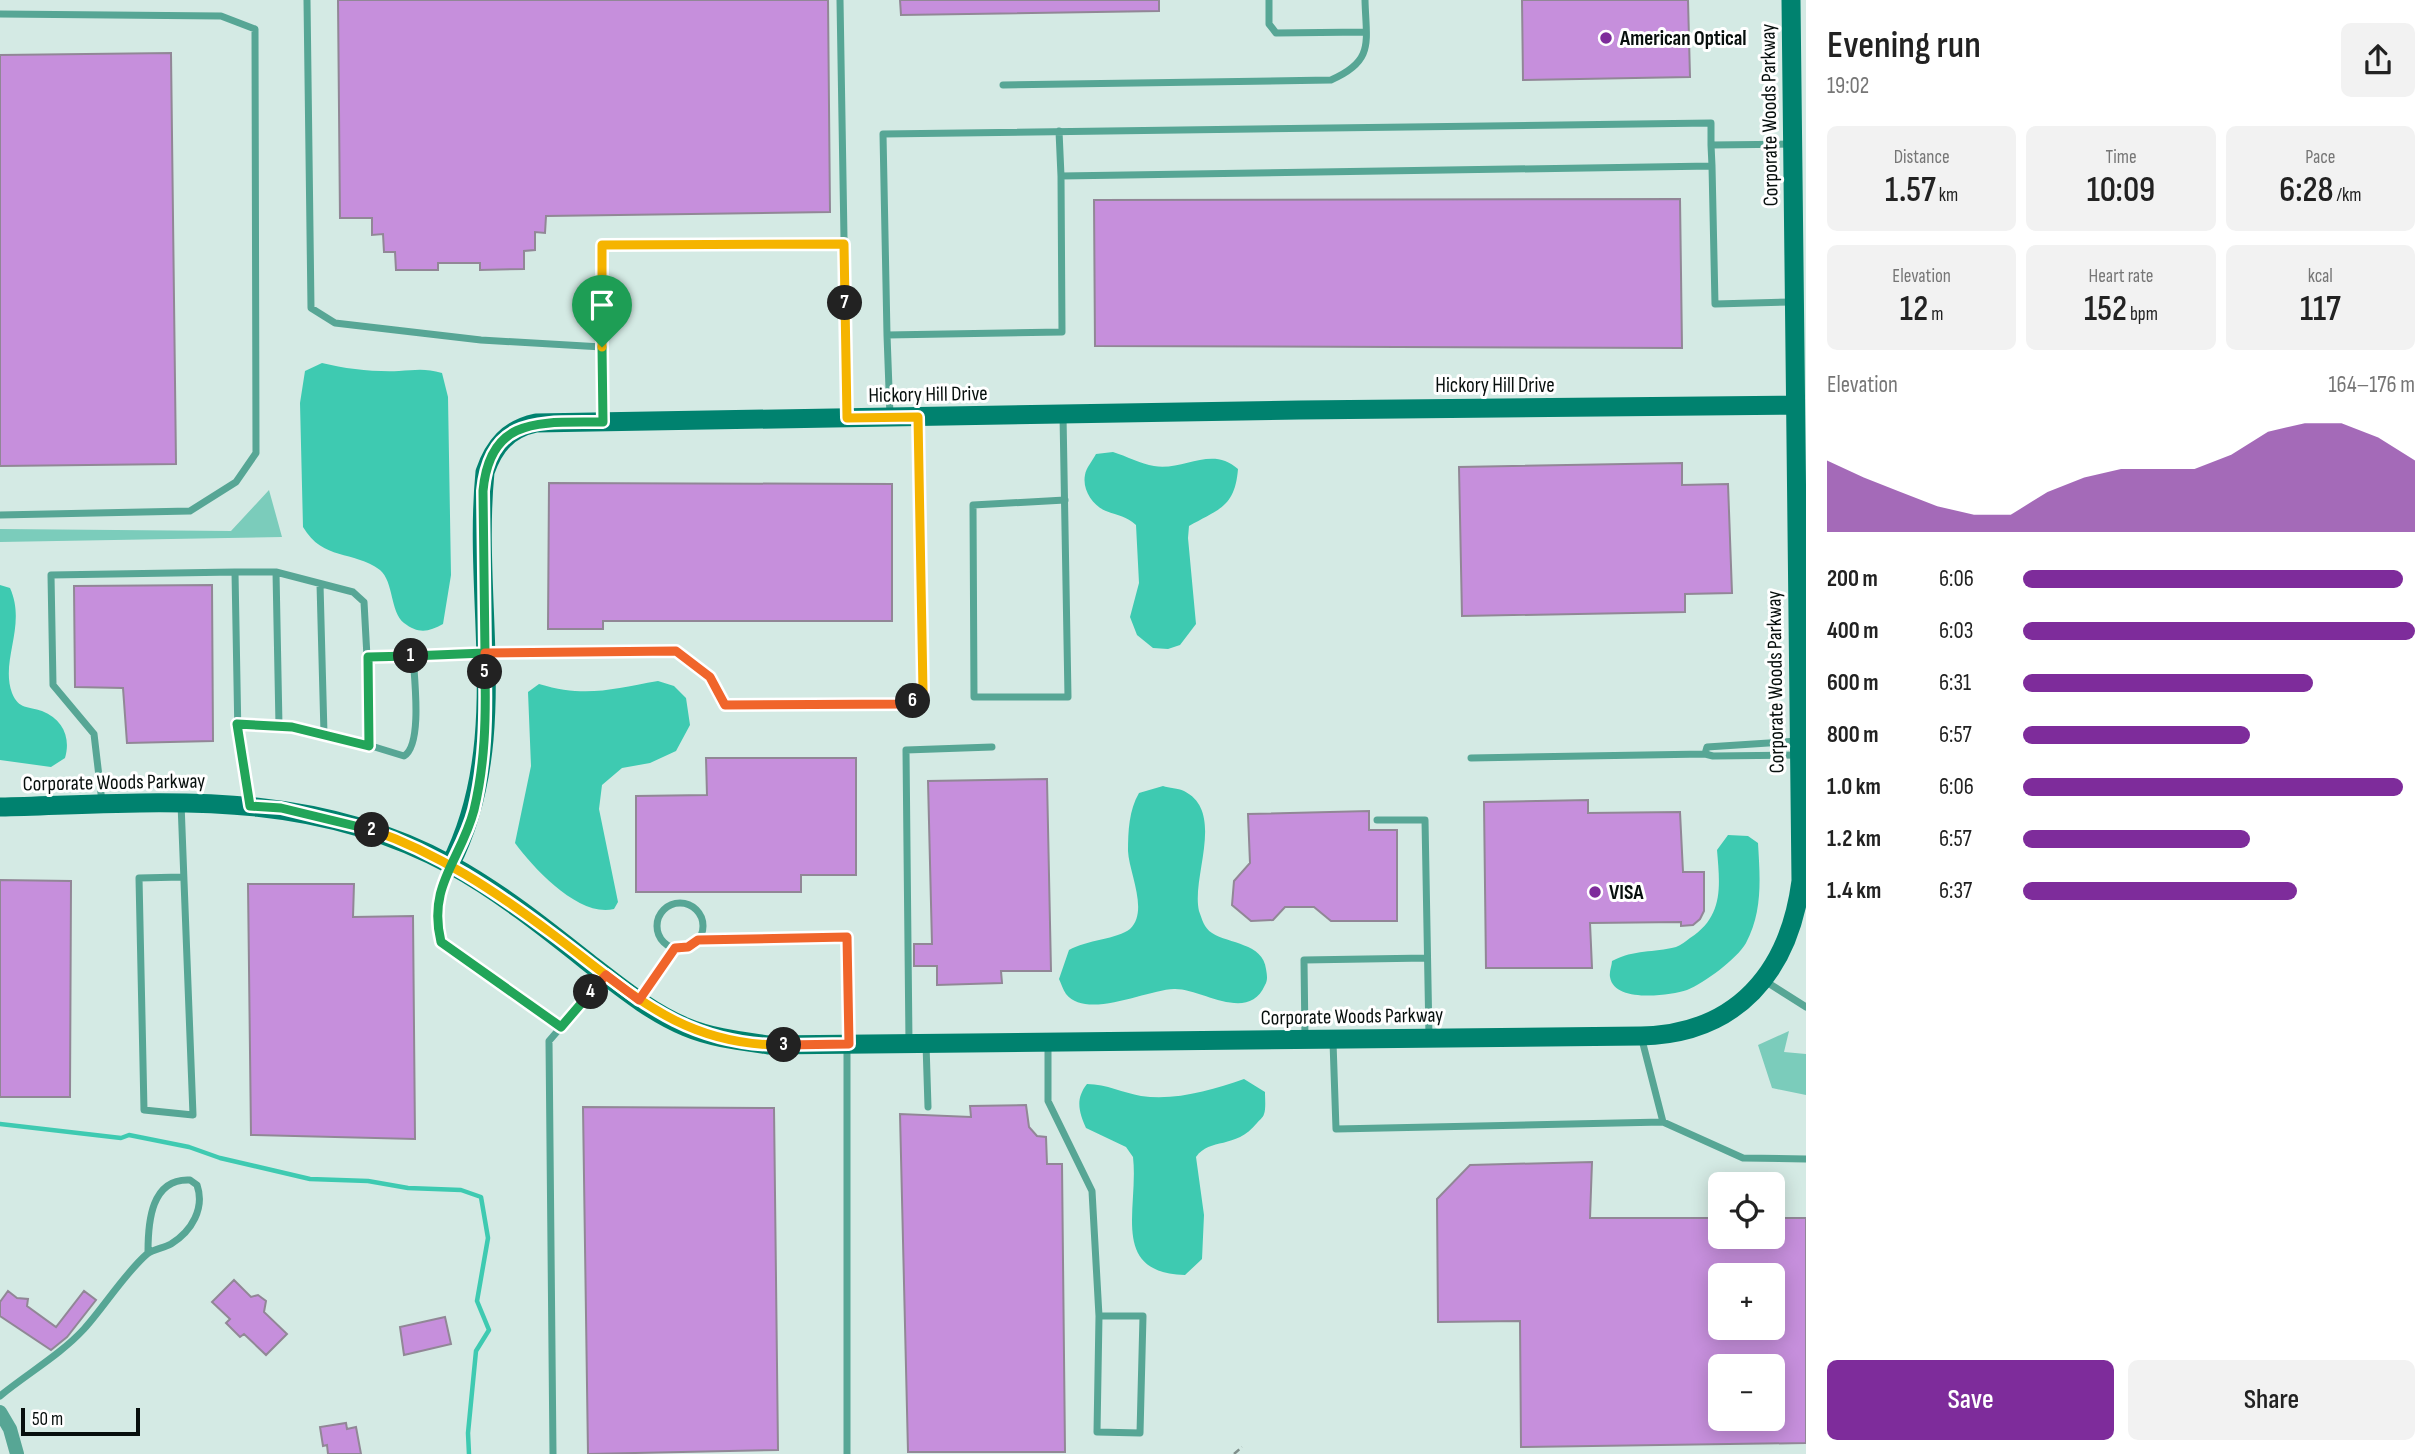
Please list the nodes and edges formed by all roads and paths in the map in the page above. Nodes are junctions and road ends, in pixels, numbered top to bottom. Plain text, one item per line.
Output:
1 (307, 0) edge
2 (840, 0) edge
3 (1269, 0) edge
4 (1365, 0) edge
5 (1794, 5) edge
6 (0, 14) edge
7 (1366, 32) junction
8 (1003, 85) dead end
9 (1059, 131) junction
10 (1792, 144) junction
11 (1711, 145) junction
12 (1712, 166) junction
13 (1061, 176) junction
14 (844, 244) junction
15 (1794, 302) junction
16 (887, 335) junction
17 (602, 347) junction
18 (1800, 406) edge
19 (1063, 415) junction
20 (890, 417) junction
21 (918, 417) junction
22 (847, 418) junction
23 (603, 422) junction
24 (1065, 500) junction
25 (0, 515) edge
26 (1801, 550) edge
27 (235, 572) junction
28 (276, 572) junction
29 (320, 584) junction
30 (1802, 607) edge
31 (485, 653) junction
32 (413, 656) junction
33 (368, 657) junction
34 (237, 724) junction
35 (279, 726) junction
36 (324, 734) junction
37 (369, 746) junction
38 (992, 747) dead end
39 (1801, 750) edge
40 (1705, 754) junction
41 (1471, 758) dead end
42 (181, 803) junction
43 (102, 804) junction
44 (250, 806) junction
45 (0, 807) edge
46 (1377, 820) dead end
47 (450, 865) junction
48 (182, 877) junction
49 (698, 940) junction
50 (675, 948) junction
51 (1427, 958) junction
52 (606, 975) junction
53 (1763, 980) junction
54 (639, 1000) junction
55 (1806, 1007) edge
56 (561, 1027) junction
57 (1641, 1036) junction
58 (1429, 1038) junction
59 (1304, 1039) junction
60 (1333, 1039) junction
61 (1048, 1042) junction
62 (918, 1043) junction
63 (849, 1044) junction
64 (928, 1107) dead end
65 (1663, 1122) junction
66 (1806, 1159) edge
67 (148, 1252) junction
68 (1099, 1316) junction
69 (0, 1396) edge
70 (1, 1414) edge
71 (1241, 1447) dead end
72 (17, 1454) edge
73 (553, 1454) edge
74 (847, 1454) edge
75 (1234, 1454) edge

1 - 17 lane
2 - 14 lane
3 - 7 lane
4 - 7 lane
5 - 10 street, Corporate Woods Parkway
6 - 25 lane
7 - 8 lane
9 - 11 lane
9 - 13 lane
9 - 16 lane
10 - 11 lane
10 - 15 street, Corporate Woods Parkway
11 - 12 lane
12 - 13 lane
12 - 15 lane
13 - 16 lane
14 - 17 lane
14 - 22 lane
15 - 18 street, Corporate Woods Parkway
16 - 20 lane
17 - 23 lane
18 - 19 street, Hickory Hill Drive
18 - 26 street, Corporate Woods Parkway
19 - 21 street, Hickory Hill Drive
19 - 24 lane
20 - 21 street, Hickory Hill Drive
20 - 22 street, Hickory Hill Drive
21 - 31 lane
22 - 23 street, Hickory Hill Drive
23 - 31 street, Hickory Hill Drive
24 - 24 lane
26 - 30 street, Corporate Woods Parkway
27 - 28 lane
27 - 34 lane
27 - 43 lane
28 - 29 lane
28 - 35 lane
29 - 33 lane
29 - 36 lane
30 - 39 street, Corporate Woods Parkway
31 - 32 lane
31 - 47 street, Hickory Hill Drive
32 - 33 lane
32 - 37 lane
33 - 37 lane
34 - 35 lane
34 - 44 lane
35 - 36 lane
36 - 37 lane
38 - 62 lane
39 - 40 lane
39 - 40 lane
39 - 53 street, Corporate Woods Parkway
40 - 41 lane
42 - 43 street, Corporate Woods Parkway
42 - 44 street, Corporate Woods Parkway
42 - 48 lane
43 - 45 street, Corporate Woods Parkway
44 - 47 street, Corporate Woods Parkway
46 - 51 lane
47 - 52 street, Corporate Woods Parkway
47 - 56 lane
48 - 48 lane
49 - 50 lane
49 - 50 lane
49 - 63 lane
50 - 54 lane
51 - 58 lane
51 - 59 lane
52 - 54 street, Corporate Woods Parkway
52 - 56 lane
53 - 55 lane
53 - 57 street, Corporate Woods Parkway
54 - 63 street, Corporate Woods Parkway
56 - 73 lane
57 - 58 street, Corporate Woods Parkway
57 - 65 lane
58 - 60 street, Corporate Woods Parkway
59 - 60 street, Corporate Woods Parkway
59 - 61 street, Corporate Woods Parkway
60 - 65 lane
61 - 62 street, Corporate Woods Parkway
61 - 68 lane
62 - 63 street, Corporate Woods Parkway
62 - 64 lane
63 - 74 lane
65 - 66 lane
67 - 67 lane
67 - 69 lane
68 - 68 lane
70 - 72 street
71 - 75 path

